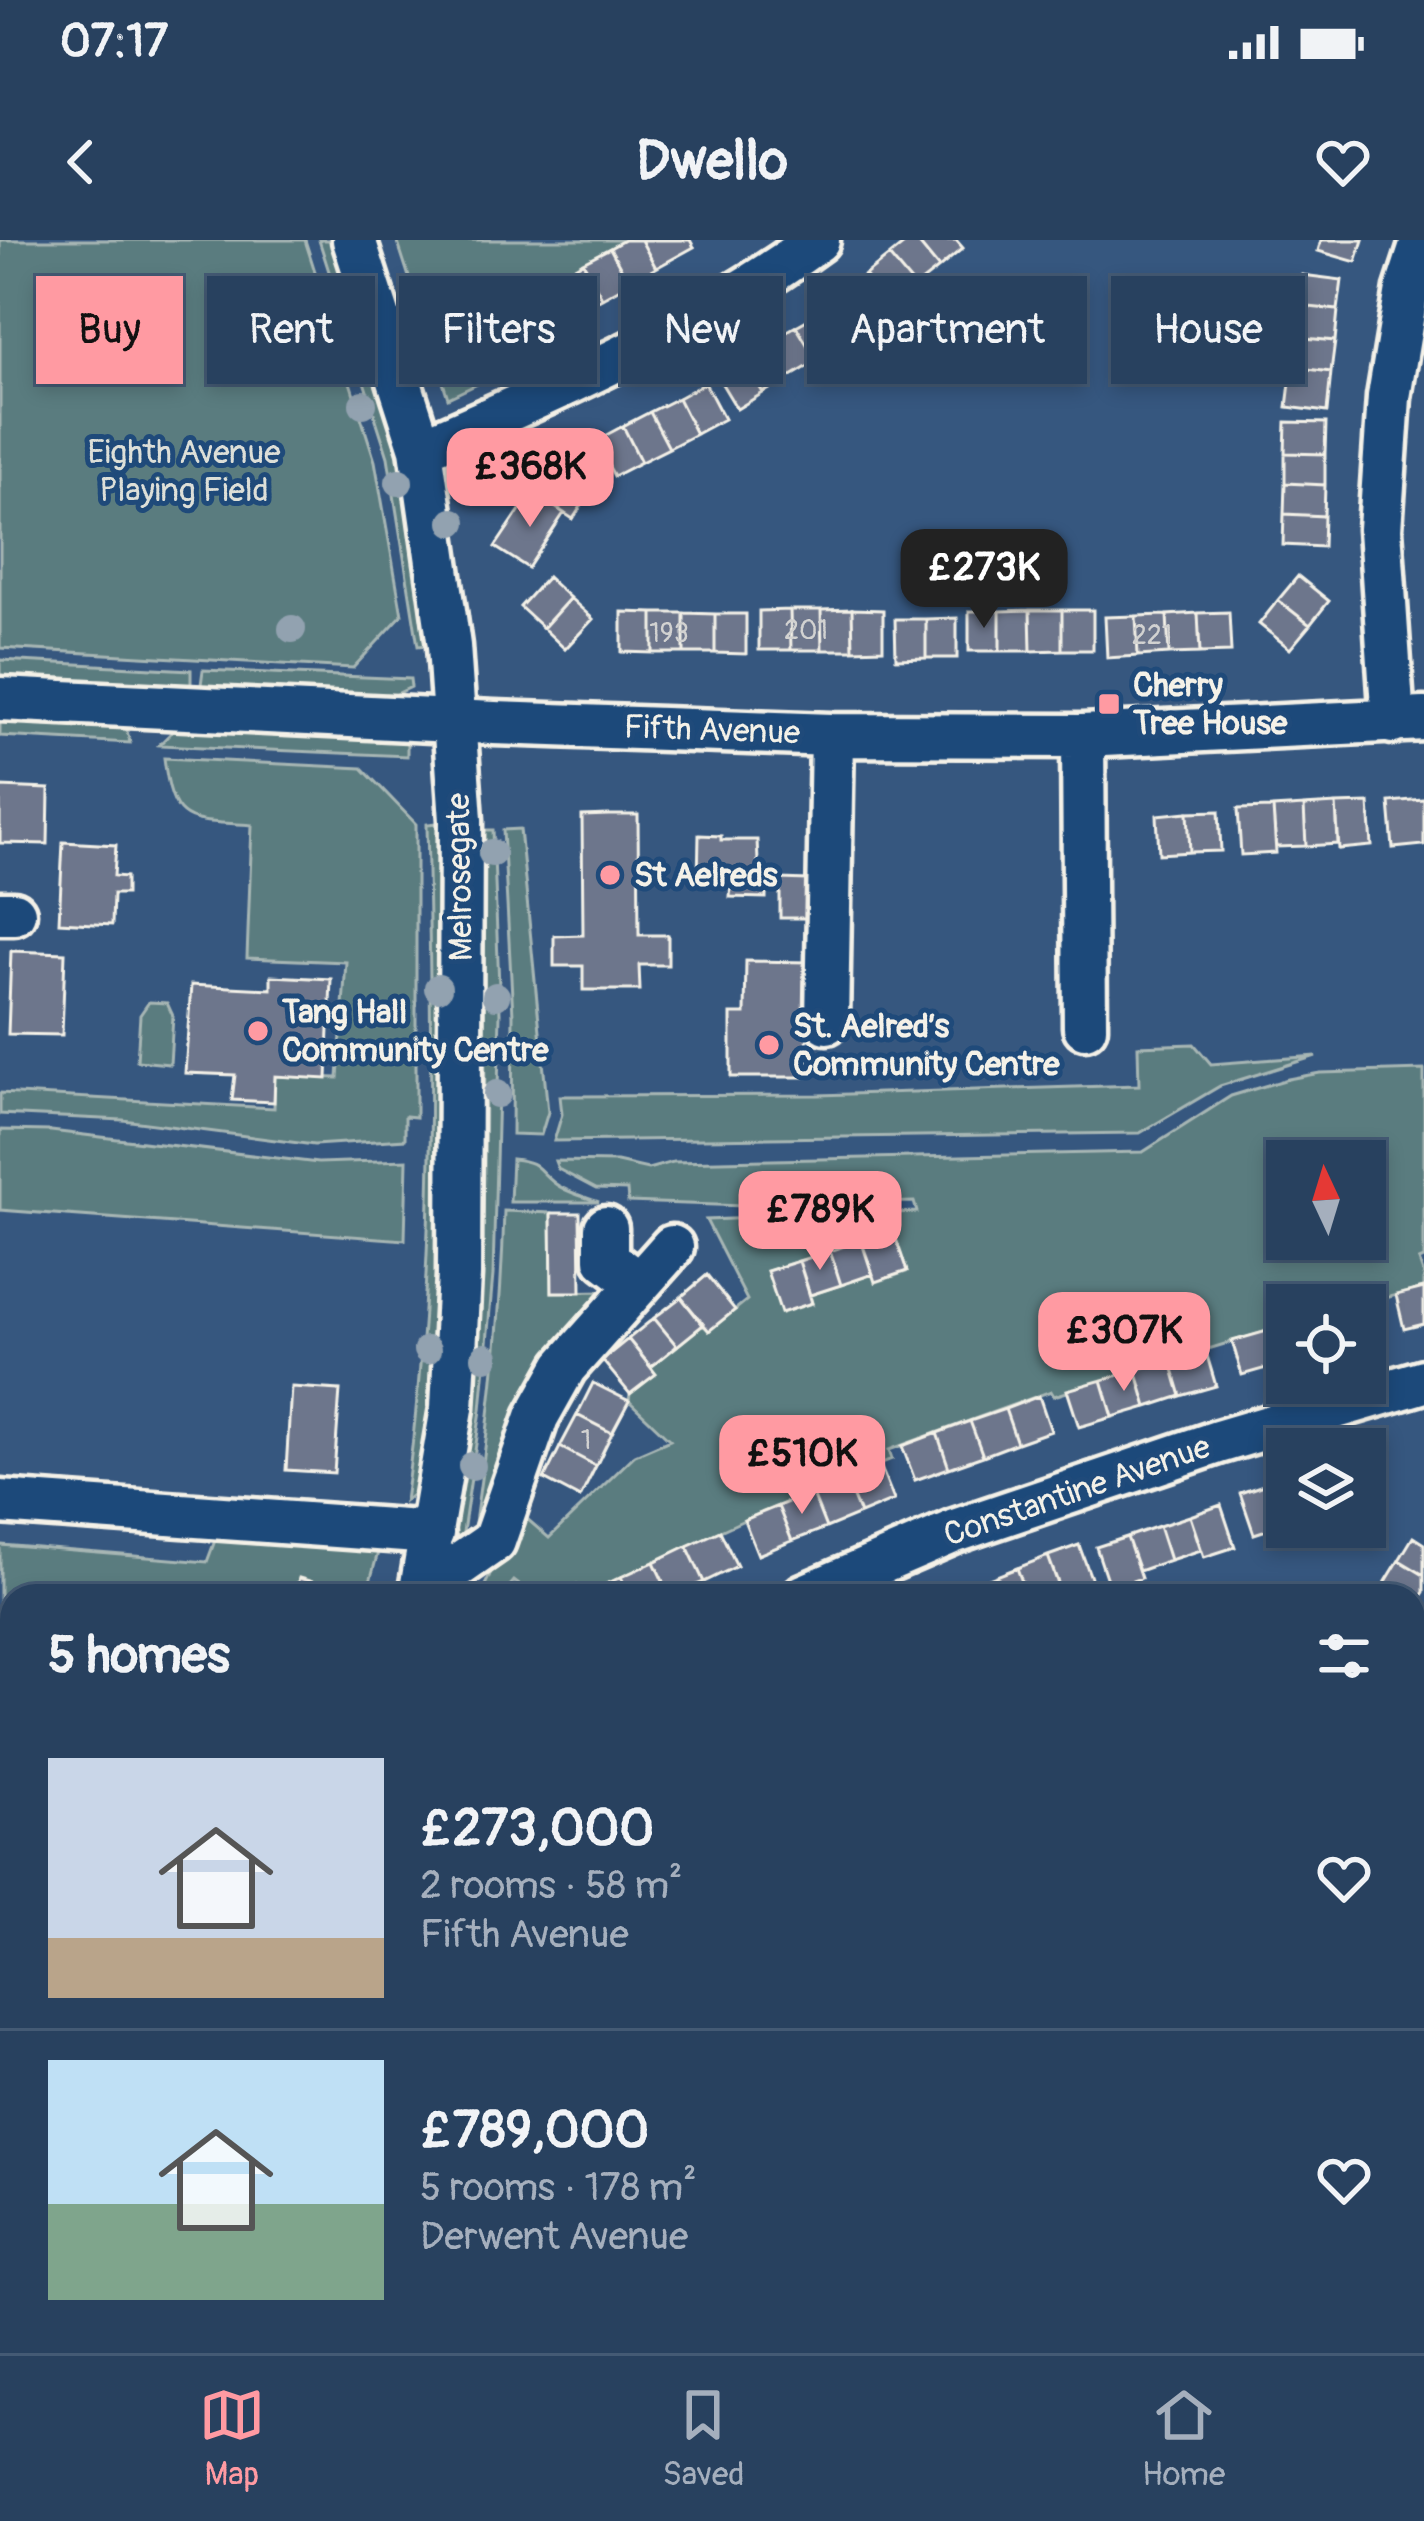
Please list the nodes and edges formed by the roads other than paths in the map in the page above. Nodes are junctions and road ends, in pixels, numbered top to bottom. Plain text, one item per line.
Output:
1 (355, 240) edge
2 (818, 240) edge
3 (1424, 240) edge
4 (421, 449) junction
5 (0, 699) edge
6 (1408, 720) edge
7 (455, 721) junction
8 (832, 735) junction
9 (1083, 736) junction
10 (826, 1022) dead end
11 (1085, 1027) dead end
12 (606, 1228) dead end
13 (672, 1247) dead end
14 (639, 1284) junction
15 (1424, 1382) edge
16 (0, 1502) edge
17 (432, 1533) junction
18 (423, 1584) edge
19 (435, 1584) edge
20 (832, 1584) edge

1 - 4 street, Melrosegate
2 - 4 street
3 - 6 street
4 - 7 street, Melrosegate
5 - 7 street, Fifth Avenue
6 - 9 street, Fifth Avenue
7 - 8 street, Fifth Avenue
7 - 17 street, Melrosegate
8 - 9 street, Fifth Avenue
8 - 10 street
9 - 11 street
12 - 14 street
13 - 14 street
14 - 19 street
15 - 20 street, Constantine Avenue
16 - 17 street
17 - 18 street, Melrosegate

